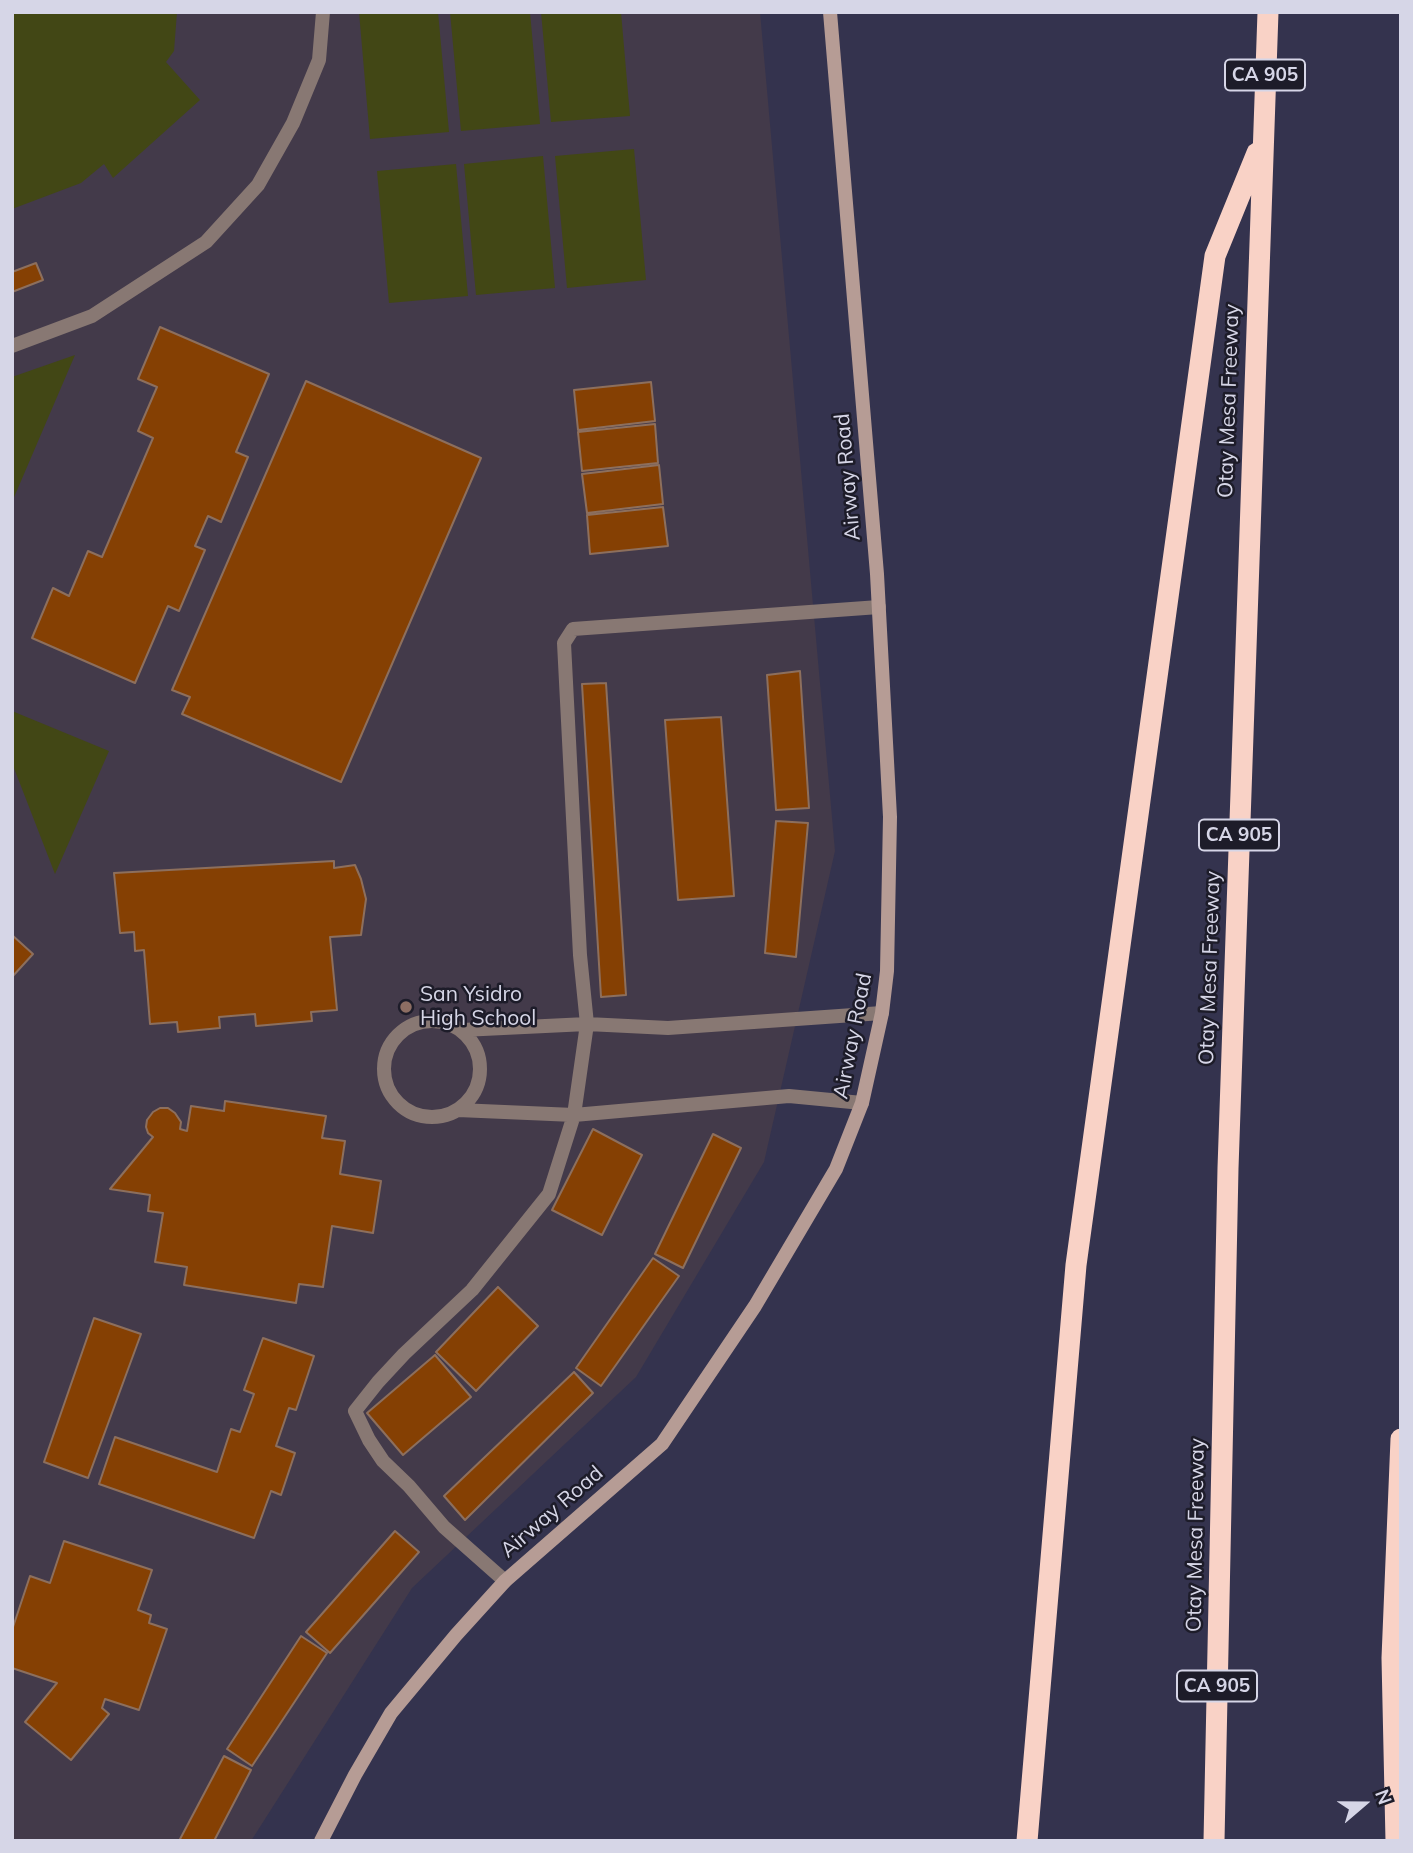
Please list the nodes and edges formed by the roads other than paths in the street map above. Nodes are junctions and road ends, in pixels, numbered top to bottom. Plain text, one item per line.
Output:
1 (323, 12) edge
2 (830, 12) edge
3 (1268, 12) edge
4 (1263, 138) junction
5 (12, 346) edge
6 (879, 607) junction
7 (882, 1013) junction
8 (587, 1024) junction
9 (462, 1030) junction
10 (862, 1103) junction
11 (458, 1110) junction
12 (574, 1115) junction
13 (1401, 1439) edge
14 (505, 1581) junction
15 (321, 1841) edge
16 (1027, 1841) edge
17 (1214, 1841) edge
18 (1396, 1841) edge

1 - 5 lane
2 - 6 main road, Airway Road
3 - 4 highway, Otay Mesa Freeway / CA 905
4 - 16 highway
4 - 17 highway, Otay Mesa Freeway / CA 905
6 - 7 main road, Airway Road
6 - 8 lane
7 - 8 lane
7 - 10 main road, Airway Road
8 - 9 lane
8 - 12 lane
9 - 11 lane
9 - 11 lane
10 - 12 lane
10 - 14 main road, Airway Road
11 - 12 lane
12 - 14 lane
13 - 18 highway
14 - 15 main road, Airway Road

